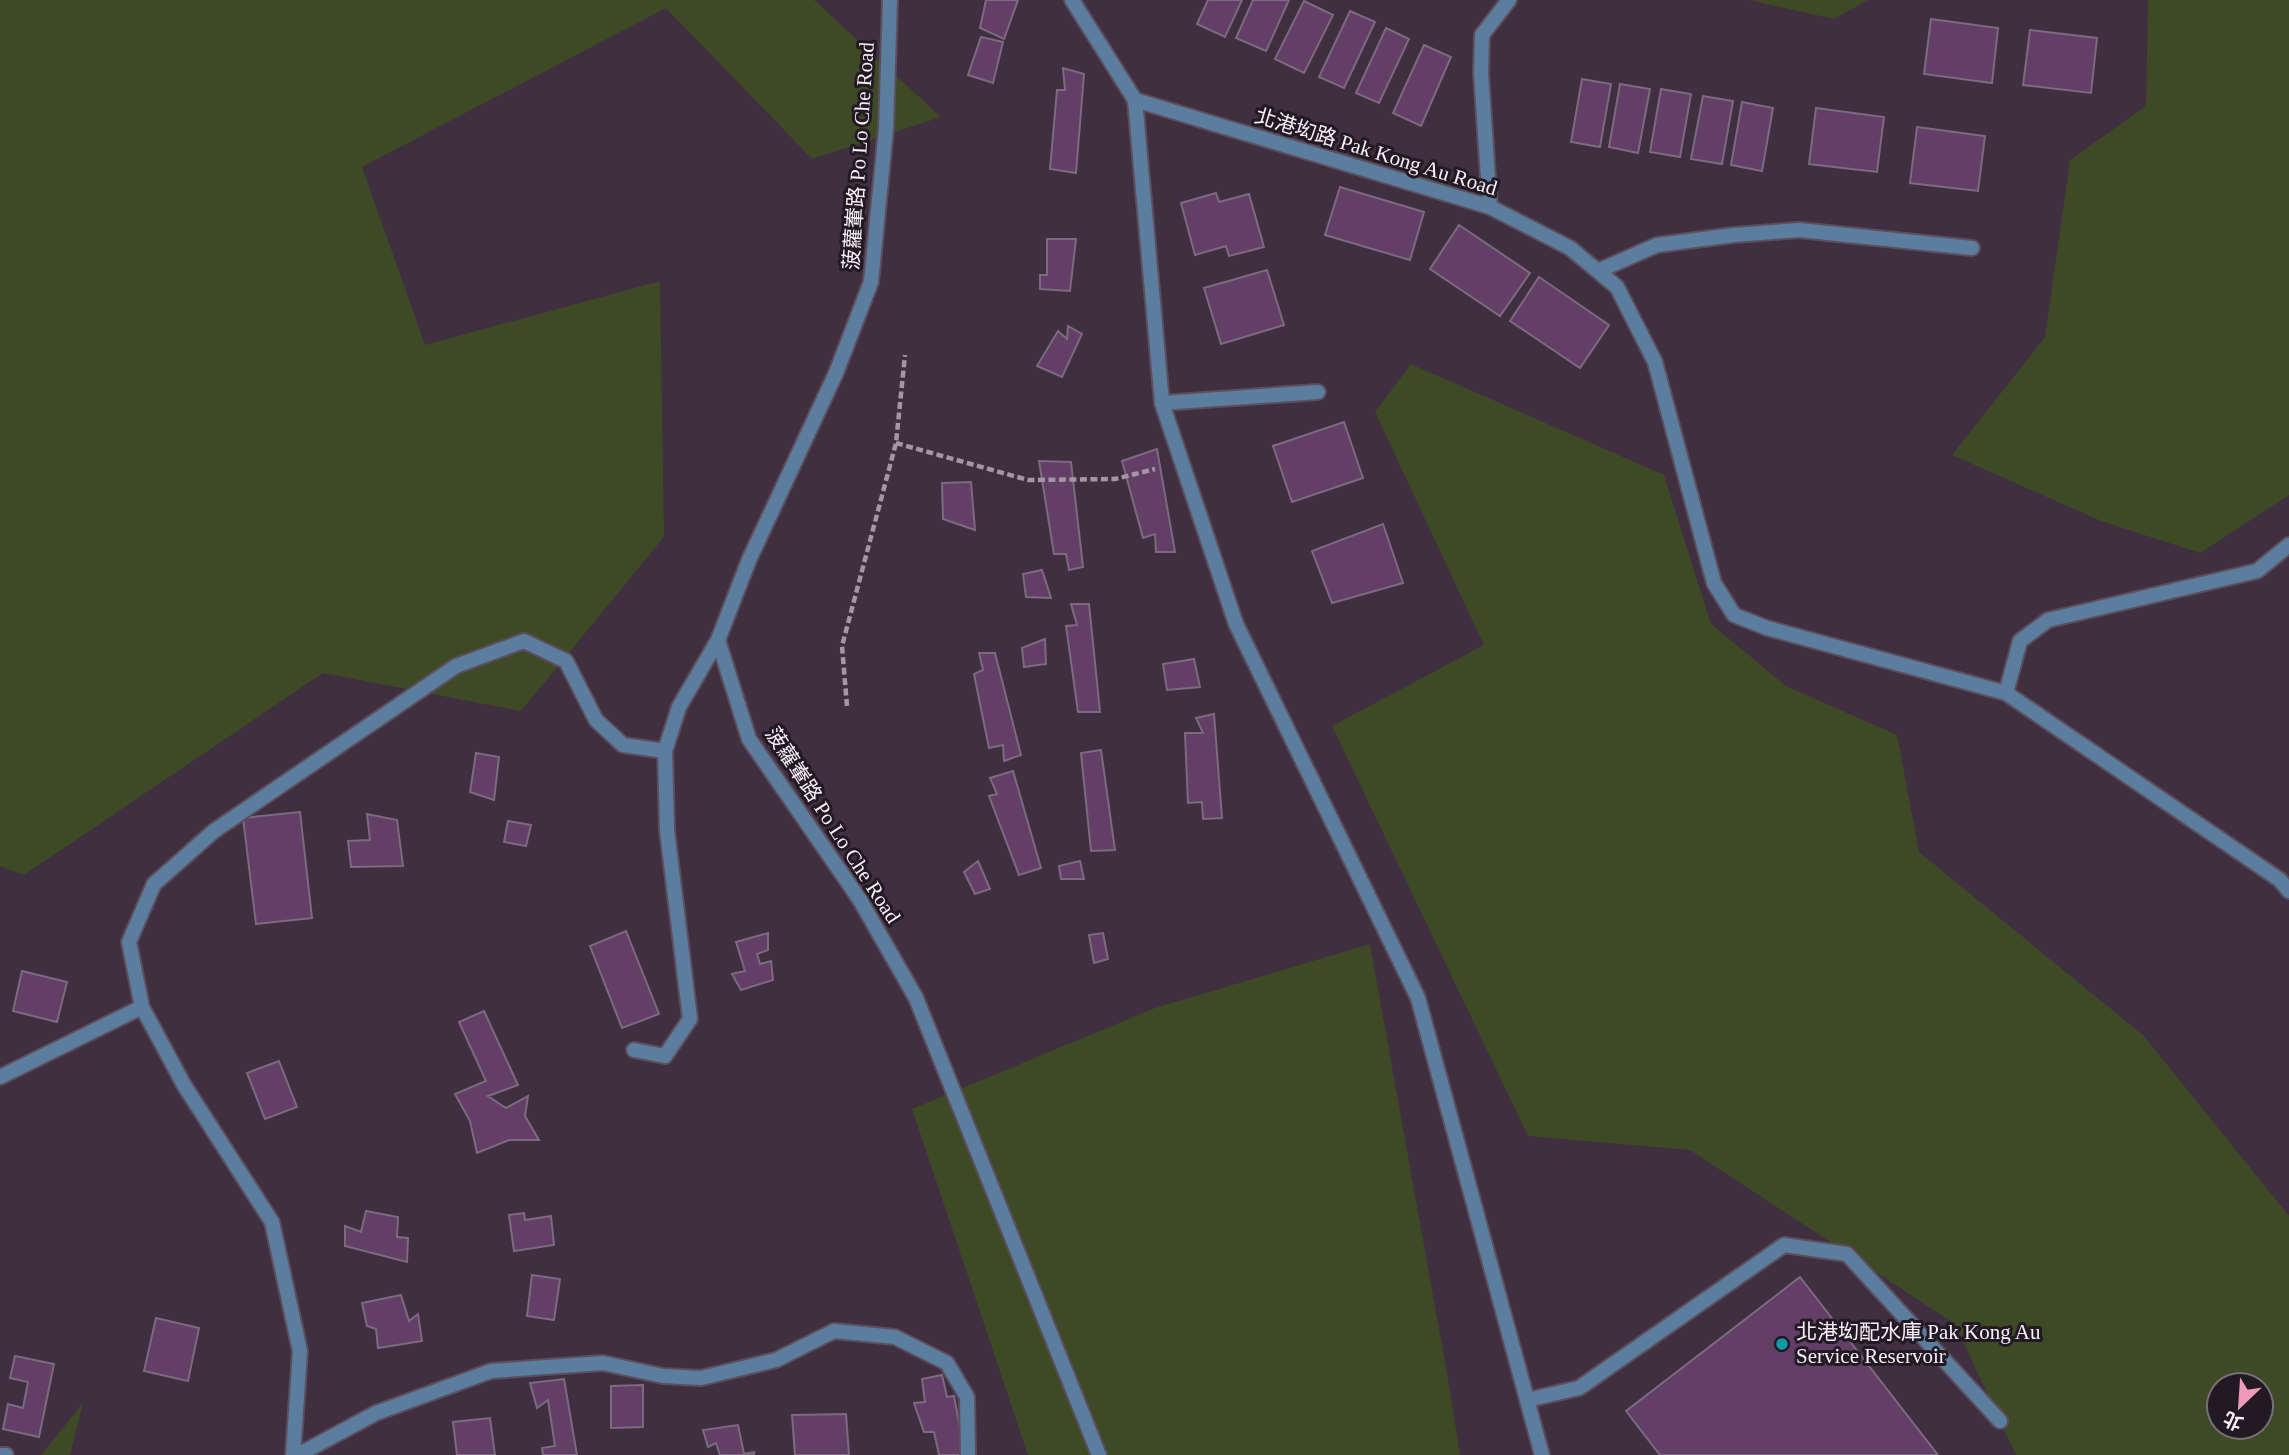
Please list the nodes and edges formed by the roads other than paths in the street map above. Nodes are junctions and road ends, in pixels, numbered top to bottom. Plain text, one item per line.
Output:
1 (890, 0) edge
2 (1072, 0) edge
3 (1509, 0) edge
4 (1135, 100) junction
5 (1490, 208) junction
6 (1972, 248) dead end
7 (1598, 271) junction
8 (1318, 392) dead end
9 (1162, 403) junction
10 (2289, 545) edge
11 (718, 640) junction
12 (2006, 693) junction
13 (665, 751) junction
14 (2289, 891) edge
15 (142, 1007) junction
16 (634, 1050) dead end
17 (0, 1077) edge
18 (1527, 1400) junction
19 (2000, 1422) dead end
20 (0, 1455) edge
21 (6, 1455) edge
22 (296, 1455) edge
23 (968, 1455) edge
24 (1099, 1455) edge
25 (1542, 1455) edge

1 - 11 street, 菠蘿輋路 Po Lo Che Road
2 - 4 street
3 - 5 street
4 - 5 street, 北港㘭路 Pak Kong Au Road
4 - 9 street
5 - 7 street, 北港㘭路 Pak Kong Au Road
6 - 7 street
7 - 12 street, 北港㘭路 Pak Kong Au Road
8 - 9 street
9 - 18 street
10 - 12 street
11 - 13 street
11 - 24 street, 菠蘿輋路 Po Lo Che Road
12 - 14 street, 北港㘭路 Pak Kong Au Road
13 - 15 street
13 - 16 street
15 - 17 street
15 - 22 street
18 - 19 street
18 - 25 street
20 - 21 street
22 - 23 street

